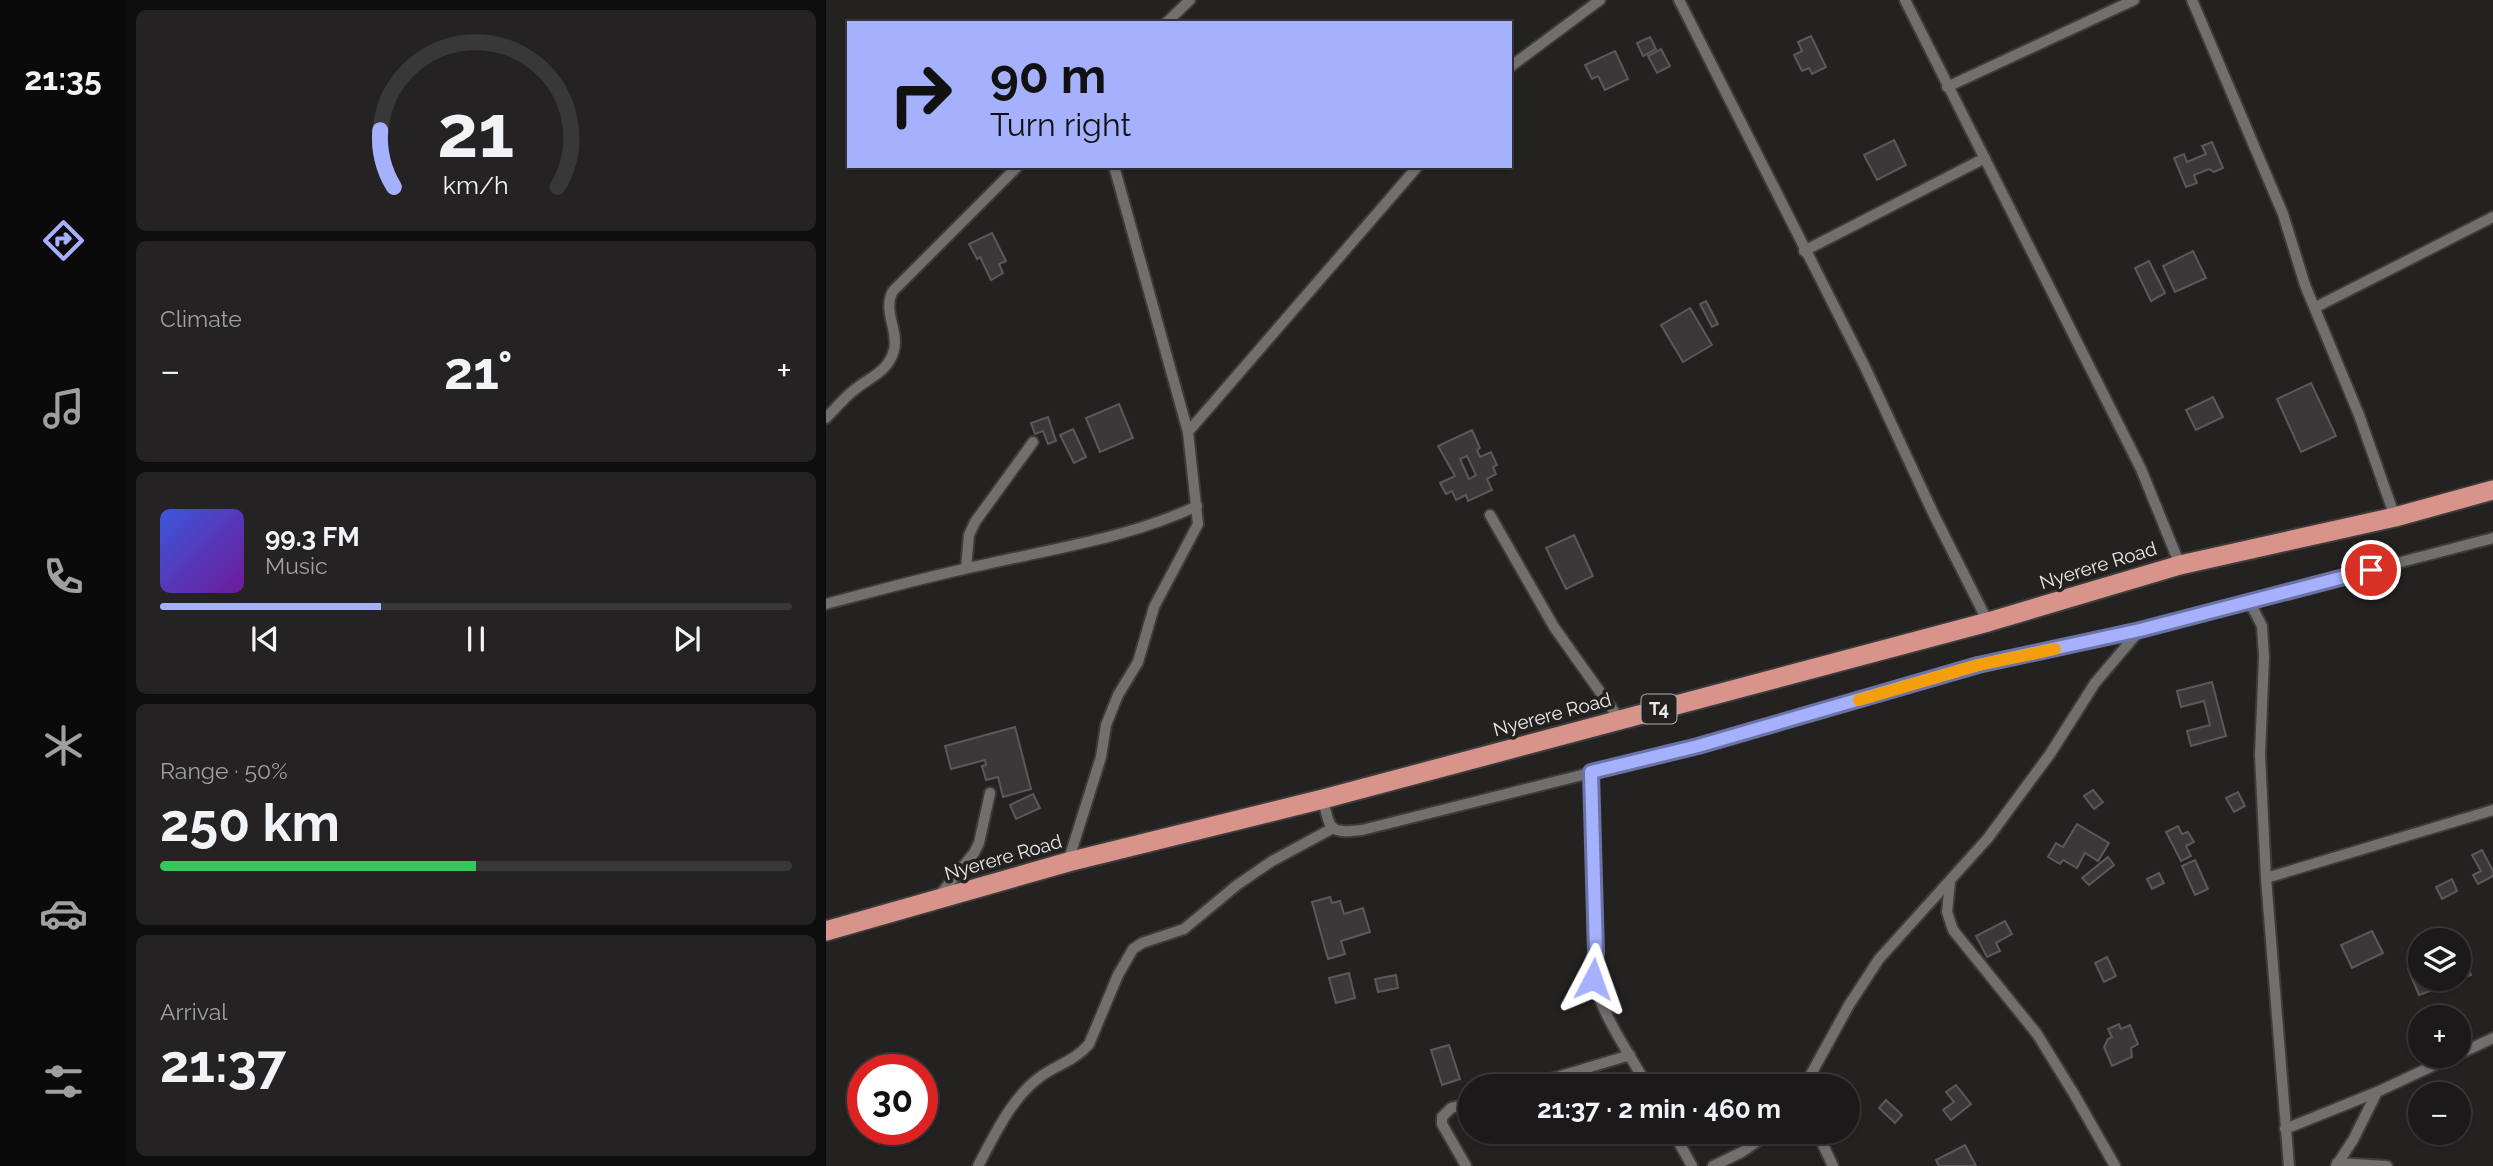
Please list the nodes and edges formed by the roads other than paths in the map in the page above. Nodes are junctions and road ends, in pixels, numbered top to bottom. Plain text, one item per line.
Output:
1 (1190, 0) edge
2 (1600, 0) edge
3 (1679, 0) edge
4 (1905, 0) edge
5 (2134, 0) edge
6 (2192, 0) edge
7 (1168, 21) edge
8 (1512, 66) edge
9 (1947, 87) junction
10 (1985, 158) junction
11 (1016, 168) edge
12 (1115, 168) edge
13 (1416, 168) edge
14 (2493, 217) edge
15 (1804, 251) junction
16 (2316, 307) junction
17 (826, 418) edge
18 (1188, 432) junction
19 (1033, 442) dead end
20 (2493, 490) edge
21 (1197, 506) junction
22 (1490, 515) dead end
23 (2395, 517) junction
24 (2493, 538) edge
25 (2180, 565) junction
26 (966, 568) junction
27 (2249, 601) junction
28 (826, 604) edge
29 (1989, 622) junction
30 (2140, 630) junction
31 (1619, 720) junction
32 (1591, 772) junction
33 (990, 793) dead end
34 (1323, 799) junction
35 (2493, 810) edge
36 (1333, 828) junction
37 (1068, 862) junction
38 (2266, 878) junction
39 (1951, 881) junction
40 (937, 898) junction
41 (826, 931) edge
42 (2493, 1038) edge
43 (2471, 1049) edge
44 (1630, 1055) junction
45 (2430, 1068) edge
46 (1567, 1074) edge
47 (1641, 1074) edge
48 (1811, 1074) edge
49 (2377, 1093) junction
50 (1458, 1106) edge
51 (2285, 1129) junction
52 (1680, 1144) edge
53 (1754, 1144) edge
54 (1823, 1144) edge
55 (2337, 1164) edge
56 (978, 1166) edge
57 (1466, 1166) edge
58 (1692, 1166) edge
59 (1713, 1166) edge
60 (1833, 1166) edge
61 (2115, 1166) edge
62 (2289, 1166) edge
63 (2387, 1166) edge

1 - 7 street
2 - 8 street
3 - 15 street
4 - 9 street
5 - 9 street
6 - 16 street
9 - 10 street
10 - 15 street
10 - 25 street
11 - 17 street
12 - 18 street
13 - 18 street
14 - 16 street
15 - 29 street
16 - 23 street
18 - 21 street
19 - 26 street
20 - 23 highway, Nyerere Road / T4
21 - 26 street
21 - 37 street
22 - 31 street
23 - 25 highway, Nyerere Road / T4
24 - 27 street
25 - 29 highway, Nyerere Road / T4
26 - 28 street
27 - 30 street
27 - 38 street
29 - 31 highway, Nyerere Road / T4
30 - 32 street
30 - 39 street
31 - 34 highway, Nyerere Road / T4
32 - 36 street
32 - 44 street
33 - 40 street
34 - 36 street
34 - 37 highway, Nyerere Road / T4
35 - 38 street
36 - 56 street
37 - 40 highway, Nyerere Road / T4
38 - 51 street
39 - 48 street
39 - 61 street
40 - 41 highway, Nyerere Road / T4
42 - 43 street
44 - 46 street
44 - 47 street
45 - 49 street
49 - 51 street
49 - 55 street
50 - 57 street
51 - 62 street
52 - 58 street
53 - 59 street
54 - 60 street
55 - 63 street

